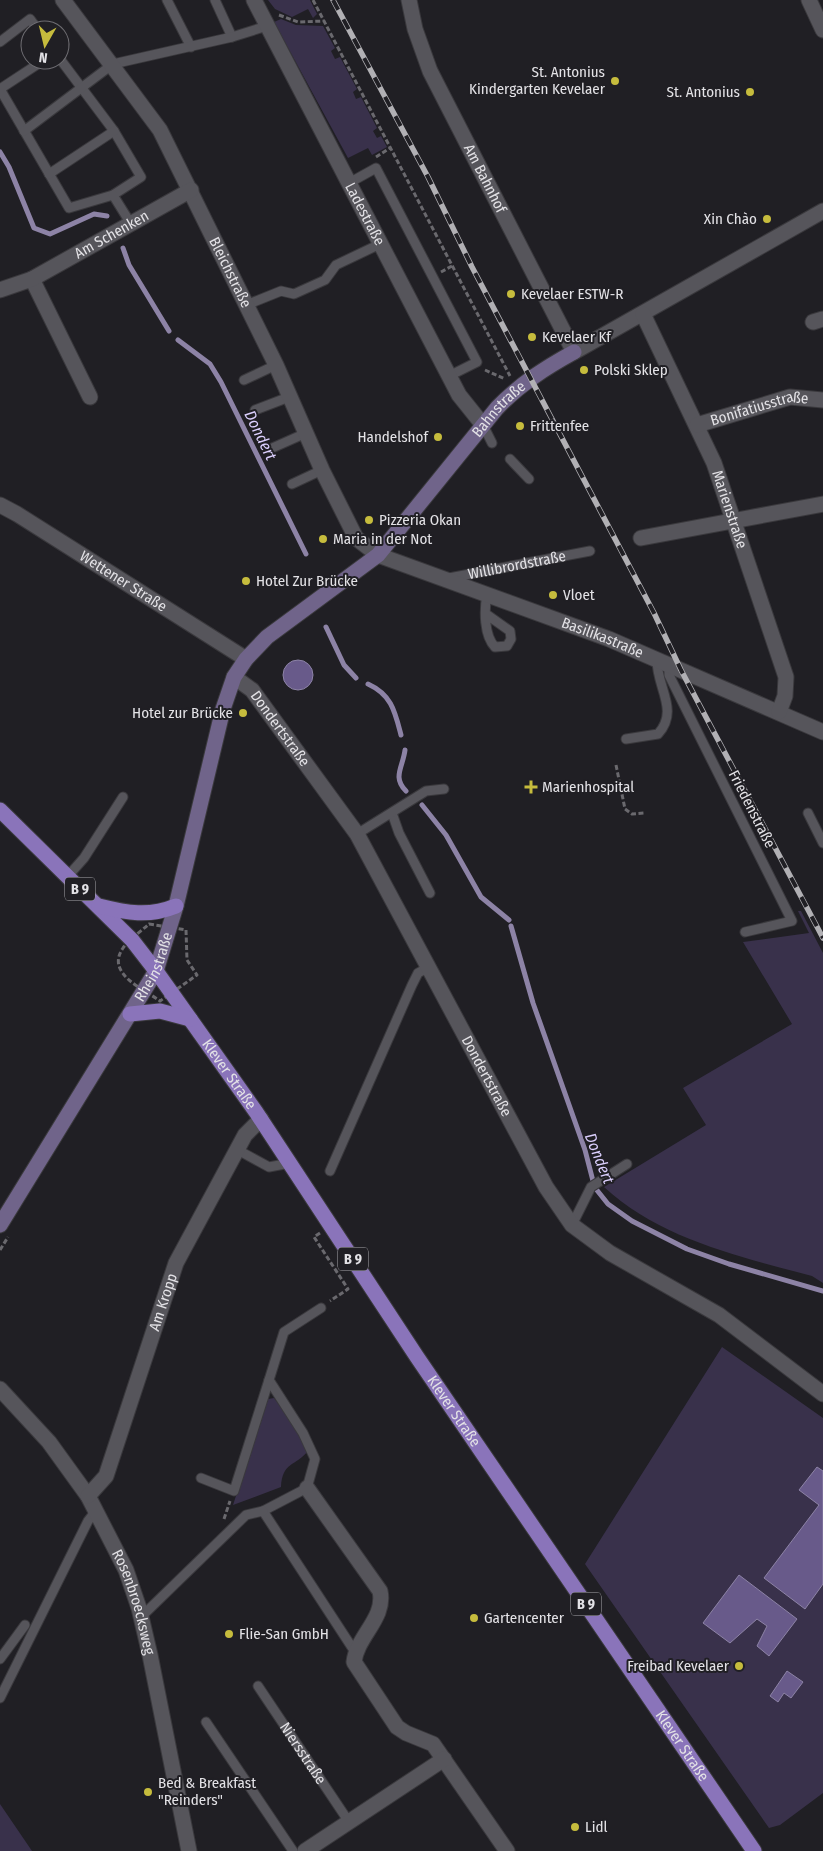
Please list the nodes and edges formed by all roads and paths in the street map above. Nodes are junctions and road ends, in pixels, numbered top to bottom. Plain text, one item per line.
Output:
1 (63, 0) edge
2 (167, 0) edge
3 (215, 0) edge
4 (254, 0) edge
5 (313, 0) edge
6 (409, 0) edge
7 (809, 0) edge
8 (274, 10) dead end
9 (324, 22) junction
10 (267, 26) junction
11 (20, 27) edge
12 (823, 30) edge
13 (232, 37) junction
14 (0, 42) edge
15 (191, 47) junction
16 (113, 64) junction
17 (29, 70) edge
18 (68, 70) edge
19 (82, 88) junction
20 (24, 131) junction
21 (114, 131) junction
22 (49, 174) junction
23 (349, 182) junction
24 (190, 190) junction
25 (113, 195) junction
26 (823, 211) edge
27 (131, 224) junction
28 (380, 244) junction
29 (32, 279) junction
30 (0, 290) edge
31 (246, 305) junction
32 (643, 314) junction
33 (574, 352) junction
34 (477, 362) junction
35 (276, 365) junction
36 (449, 376) junction
37 (510, 376) dead end
38 (505, 378) dead end
39 (244, 380) dead end
40 (90, 397) dead end
41 (289, 397) junction
42 (823, 400) edge
43 (255, 410) dead end
44 (482, 425) junction
45 (698, 425) junction
46 (306, 433) junction
47 (492, 443) dead end
48 (270, 448) dead end
49 (510, 459) dead end
50 (322, 470) junction
51 (529, 479) dead end
52 (292, 484) dead end
53 (823, 504) edge
54 (0, 506) edge
55 (732, 521) junction
56 (641, 538) dead end
57 (590, 550) dead end
58 (378, 555) junction
59 (444, 580) junction
60 (487, 596) junction
61 (486, 614) dead end
62 (246, 659) junction
63 (663, 662) junction
64 (234, 677) junction
65 (779, 712) junction
66 (823, 732) edge
67 (626, 739) dead end
68 (616, 765) dead end
69 (444, 789) dead end
70 (123, 797) dead end
71 (0, 810) edge
72 (392, 813) junction
73 (645, 813) dead end
74 (808, 813) dead end
75 (357, 834) junction
76 (823, 844) edge
77 (68, 876) junction
78 (430, 893) dead end
79 (98, 906) junction
80 (176, 906) junction
81 (186, 930) dead end
82 (745, 932) dead end
83 (124, 947) dead end
84 (429, 967) junction
85 (156, 971) junction
86 (133, 983) dead end
87 (166, 997) junction
88 (130, 1014) junction
89 (190, 1019) junction
90 (261, 1119) junction
91 (236, 1149) junction
92 (290, 1163) junction
93 (627, 1164) dead end
94 (330, 1171) dead end
95 (0, 1225) edge
96 (315, 1225) dead end
97 (572, 1225) junction
98 (320, 1308) joint
99 (269, 1380) junction
100 (0, 1388) edge
101 (823, 1394) edge
102 (201, 1478) dead end
103 (307, 1488) junction
104 (88, 1496) junction
105 (263, 1511) junction
106 (95, 1512) junction
107 (142, 1618) junction
108 (25, 1625) dead end
109 (355, 1652) junction
110 (0, 1659) edge
111 (258, 1686) dead end
112 (0, 1698) edge
113 (206, 1722) dead end
114 (444, 1759) junction
115 (348, 1822) junction
116 (189, 1851) edge
117 (293, 1851) edge
118 (304, 1851) edge
119 (507, 1851) edge
120 (754, 1851) edge

1 - 16 street, Bleichstraße
2 - 15 lane
3 - 13 lane
4 - 10 street, Ladestraße
5 - 9 path
6 - 33 street, Am Bahnhof
7 - 12 street
8 - 9 path
9 - 37 path
10 - 13 lane
10 - 23 street, Ladestraße
11 - 14 lane
13 - 15 lane
15 - 16 lane
16 - 19 lane
16 - 24 street, Bleichstraße
17 - 20 lane
18 - 19 lane
19 - 20 lane
19 - 21 lane
20 - 22 lane
21 - 22 lane
21 - 25 lane
22 - 25 lane
23 - 28 street, Ladestraße
23 - 34 lane
24 - 27 street, Am Schenken
24 - 31 street, Bleichstraße
25 - 27 lane
26 - 32 street, Bahnstraße
27 - 29 street, Am Schenken
28 - 31 lane
28 - 36 street, Ladestraße
29 - 30 street, Am Schenken
29 - 40 street
31 - 35 street, Bleichstraße
32 - 33 street, Bahnstraße
32 - 45 street, Marienstraße
33 - 44 street, Bahnstraße
34 - 36 lane
34 - 38 path
35 - 39 lane
35 - 41 street, Bleichstraße
36 - 44 street, Ladestraße
41 - 43 lane
41 - 46 street, Bleichstraße
42 - 45 street, Bonifatiusstraße
44 - 47 lane
44 - 58 street, Bahnstraße
45 - 55 street, Marienstraße
46 - 48 lane
46 - 50 street, Bleichstraße
49 - 51 lane
50 - 52 lane
50 - 58 street, Bleichstraße
53 - 55 street
54 - 62 street, Wettener Straße
55 - 56 street
55 - 65 street, Marienstraße
57 - 59 lane, Willibrordstraße
58 - 59 street, Basilikastraße
58 - 62 street, Bahnstraße
59 - 60 street, Basilikastraße
60 - 61 lane
60 - 63 street, Basilikastraße
62 - 64 street, Bahnstraße
63 - 65 street, Basilikastraße
63 - 67 lane
63 - 82 lane, Friedenstraße
64 - 75 street, Dondertstraße
64 - 80 street, Rheinstraße
65 - 66 street, Basilikastraße
68 - 73 path
69 - 72 lane
70 - 77 lane
71 - 77 main road, B 9
72 - 75 lane
72 - 78 lane
74 - 76 lane
75 - 84 street, Dondertstraße
77 - 79 main road, B 9
79 - 80 main road
79 - 85 main road, B 9
80 - 85 street, Rheinstraße
81 - 87 path
83 - 86 path
84 - 94 lane
84 - 97 street, Dondertstraße
85 - 87 main road, Klever Straße / B 9
85 - 88 street, Rheinstraße
87 - 89 main road, Klever Straße / B 9
88 - 89 main road
88 - 95 street, Rheinstraße
89 - 90 main road, Klever Straße / B 9
90 - 91 street, Am Kropp
90 - 92 main road, Klever Straße / B 9
91 - 92 lane
91 - 104 street, Am Kropp
92 - 120 main road, Klever Straße / B 9
93 - 97 lane
96 - 98 path
97 - 101 street, Dondertstraße
98 - 99 lane
99 - 102 lane
99 - 103 lane
100 - 104 street, Rosenbroecksweg
103 - 105 lane
103 - 109 street
104 - 106 street, Rosenbroecksweg
105 - 107 lane
105 - 109 lane
106 - 107 street, Rosenbroecksweg
106 - 112 lane
107 - 116 street, Rosenbroecksweg
108 - 110 lane
109 - 114 street
111 - 115 lane, Niersstraße
113 - 117 lane
114 - 115 street
114 - 119 street
115 - 118 street

